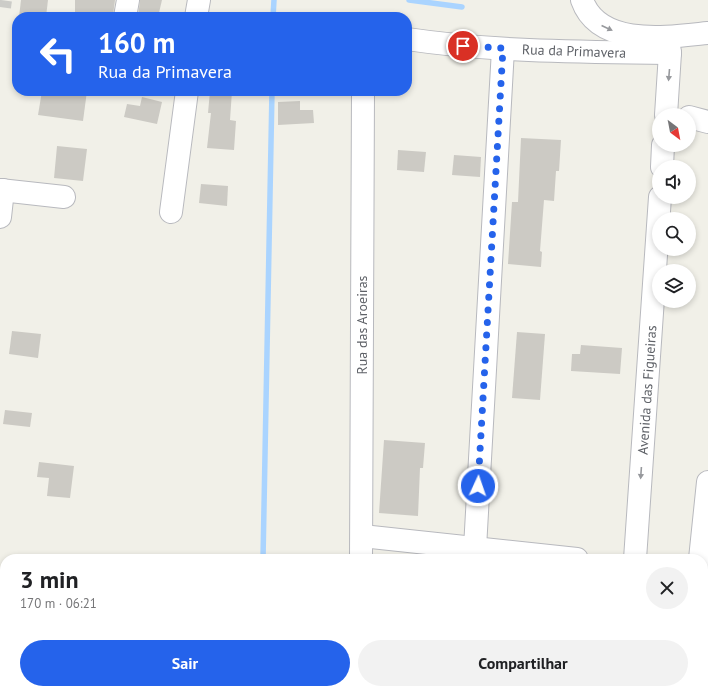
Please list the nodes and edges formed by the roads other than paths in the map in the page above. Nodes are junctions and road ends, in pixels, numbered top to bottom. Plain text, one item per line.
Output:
1 (128, 0) edge
2 (199, 0) edge
3 (582, 0) edge
4 (126, 12) edge
5 (197, 12) edge
6 (708, 33) edge
7 (412, 39) edge
8 (669, 45) junction
9 (503, 48) junction
10 (186, 96) edge
11 (363, 96) edge
12 (671, 108) edge
13 (696, 119) edge
14 (708, 122) edge
15 (2, 190) edge
16 (64, 197) dead end
17 (660, 204) edge
18 (171, 212) dead end
19 (0, 217) edge
20 (708, 482) edge
21 (362, 536) junction
22 (475, 548) junction
23 (362, 554) edge
24 (509, 554) edge
25 (635, 554) edge
26 (701, 554) edge

1 - 4 street
2 - 5 street
3 -> 8 street
6 - 8 street
7 - 9 street, Rua da Primavera
8 - 9 street, Rua da Primavera
8 -> 12 street
9 - 22 street
10 - 18 street
11 - 21 street, Rua das Aroeiras
13 - 14 street
15 - 16 street
15 - 19 street
17 -> 25 street, Avenida das Figueiras
20 - 26 street
21 - 22 street
21 - 23 street, Rua das Aroeiras
22 - 24 street

